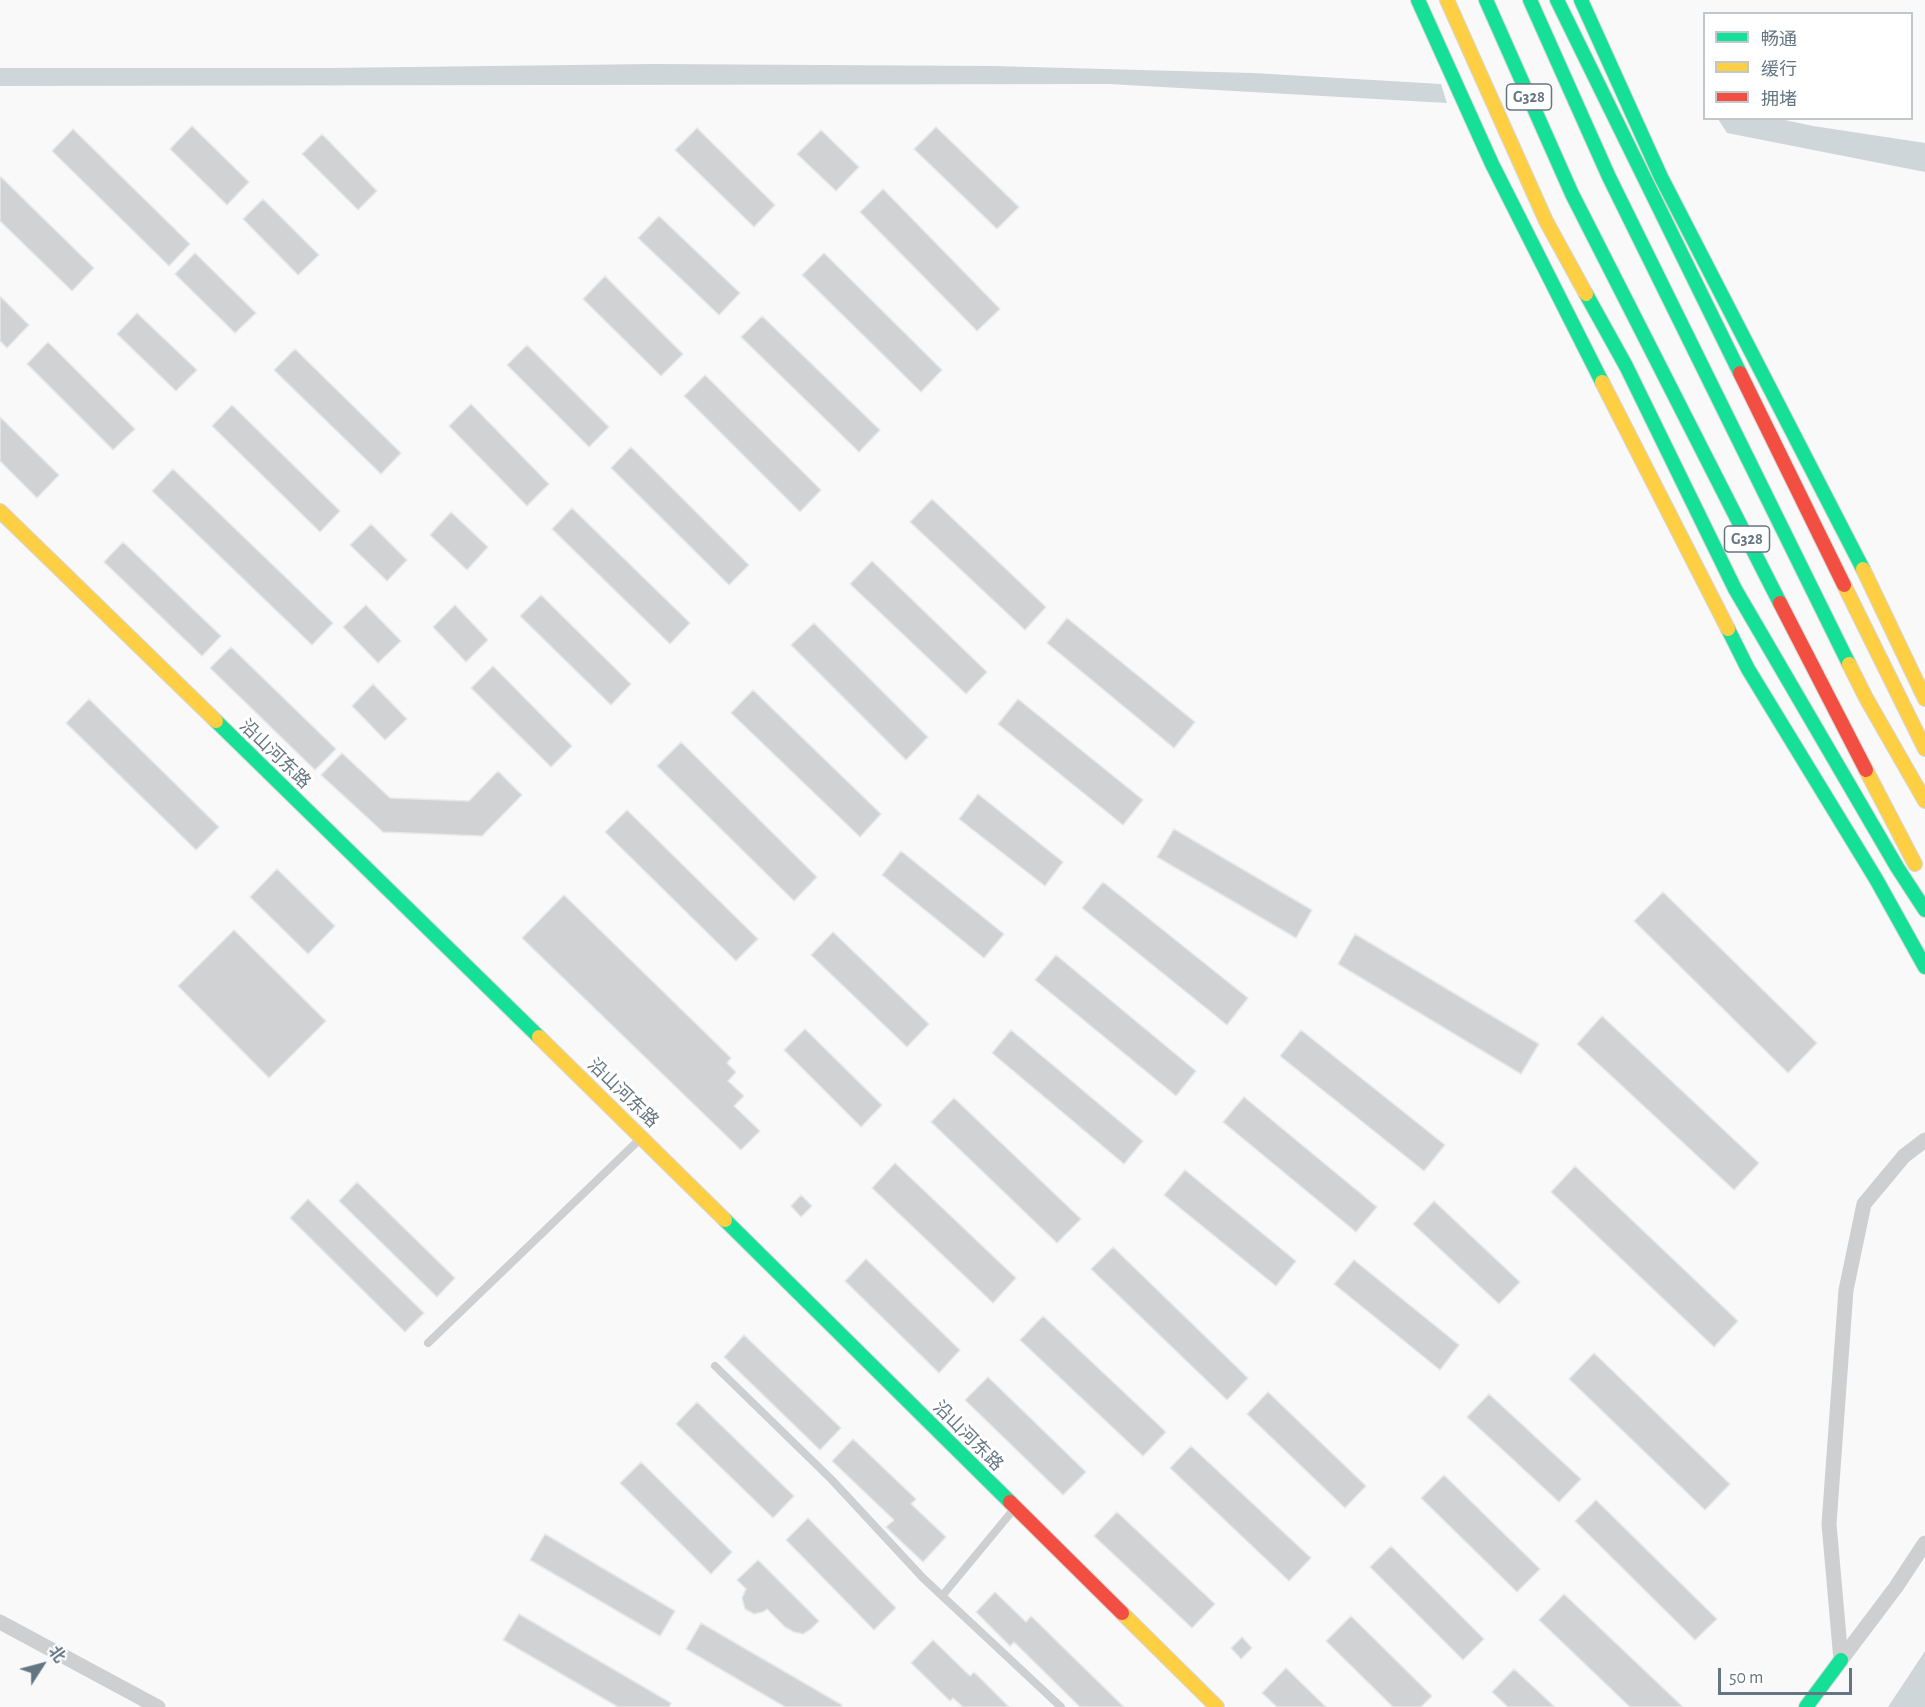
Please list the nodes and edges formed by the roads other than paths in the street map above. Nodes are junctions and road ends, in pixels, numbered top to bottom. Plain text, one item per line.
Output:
1 (1418, 0) edge
2 (1447, 0) edge
3 (1486, 0) edge
4 (1530, 0) edge
5 (1557, 0) edge
6 (1581, 0) edge
7 (0, 511) edge
8 (1925, 699) edge
9 (1925, 749) edge
10 (1925, 801) edge
11 (1919, 872) dead end
12 (1925, 910) edge
13 (1925, 967) edge
14 (642, 1137) junction
15 (1925, 1140) edge
16 (428, 1343) dead end
17 (715, 1366) dead end
18 (1015, 1509) junction
19 (1925, 1543) edge
20 (942, 1596) junction
21 (0, 1622) edge
22 (1841, 1660) junction
23 (158, 1707) edge
24 (1061, 1707) edge
25 (1216, 1707) edge
26 (1806, 1707) edge

1 - 13 main road
2 - 12 main road
3 - 11 main road, G328
4 - 10 main road, G328
5 - 9 main road
6 - 8 main road
7 - 14 main road, 沿山河东路
14 - 16 lane
14 - 18 main road, 沿山河东路
15 - 22 street
17 - 20 lane
18 - 20 lane
18 - 25 main road, 沿山河东路
19 - 22 street
20 - 24 lane
21 - 23 street
22 - 26 main road

